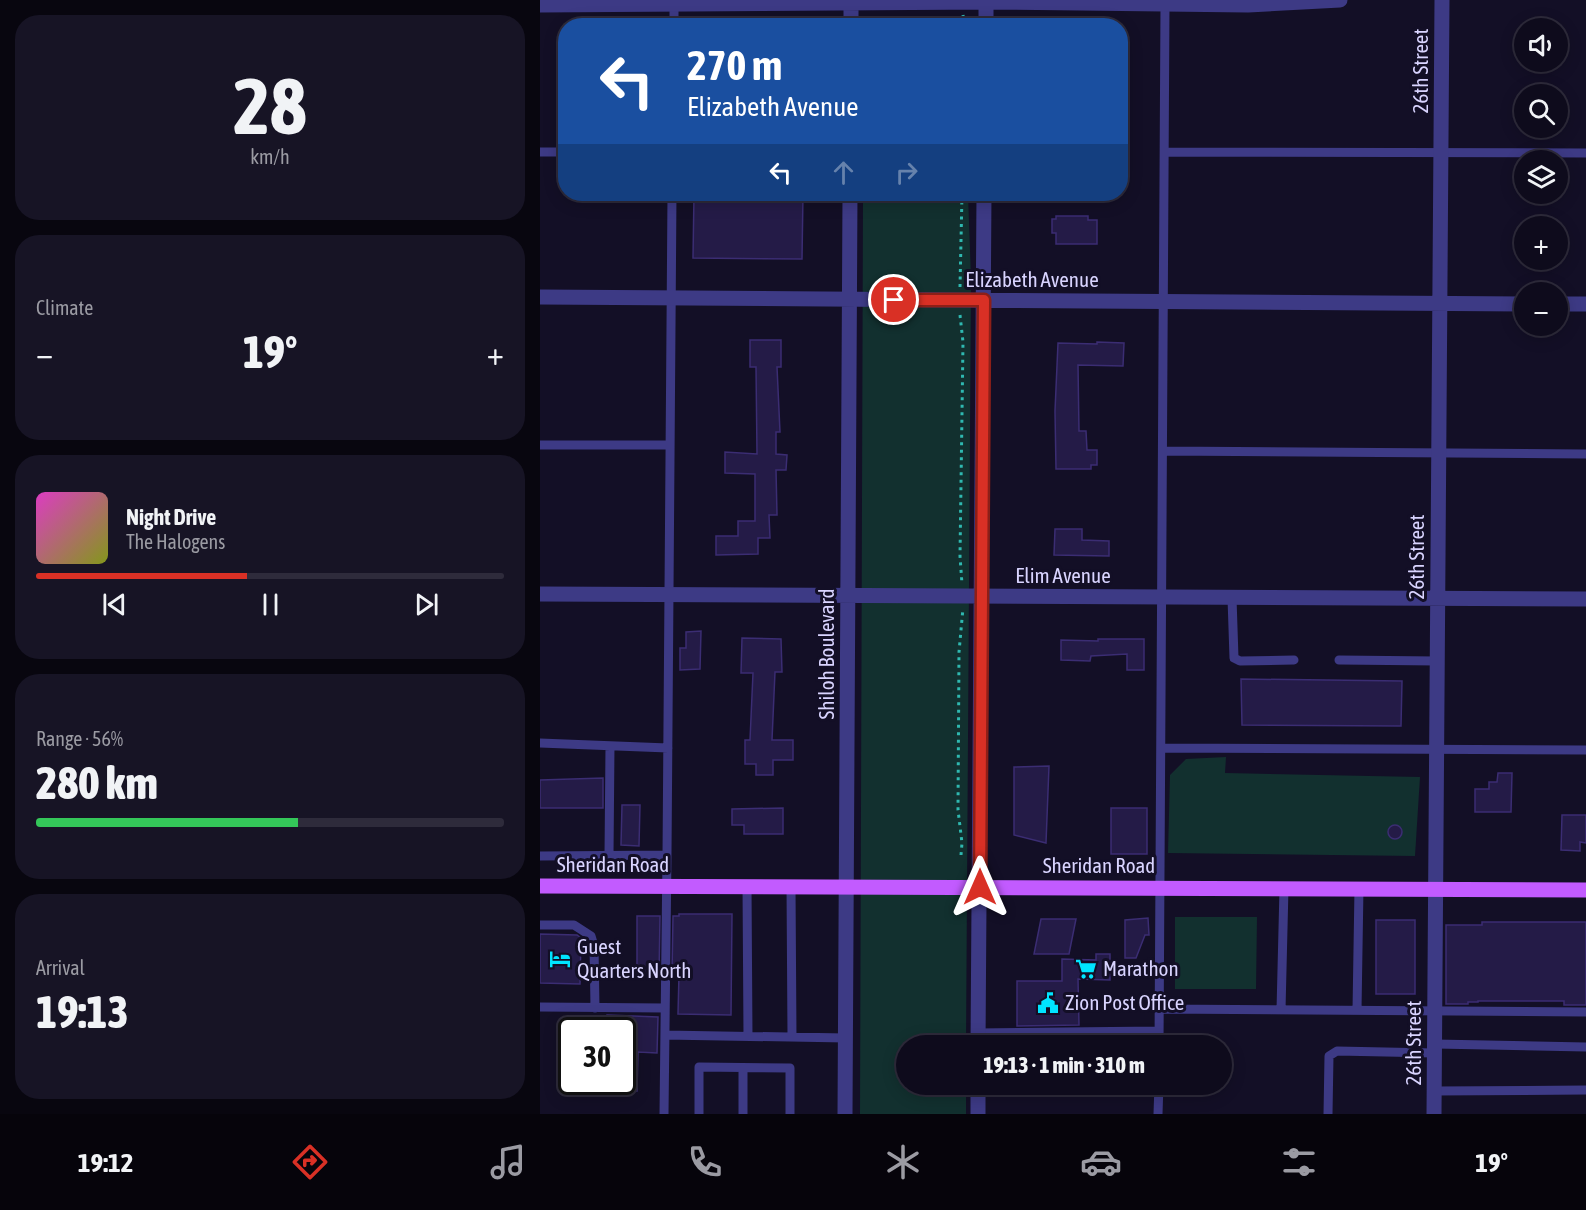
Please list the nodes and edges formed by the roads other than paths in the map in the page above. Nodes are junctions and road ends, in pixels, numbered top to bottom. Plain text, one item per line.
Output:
1 (1340, 0) edge
2 (1442, 0) edge
3 (986, 1) edge
4 (851, 3) junction
5 (674, 4) junction
6 (1165, 4) junction
7 (540, 5) edge
8 (674, 18) edge
9 (851, 18) edge
10 (986, 18) edge
11 (540, 152) edge
12 (558, 152) edge
13 (1165, 152) junction
14 (1441, 153) junction
15 (1586, 153) edge
16 (672, 201) edge
17 (850, 201) edge
18 (984, 201) edge
19 (540, 297) edge
20 (671, 298) junction
21 (849, 299) junction
22 (984, 300) junction
23 (1164, 301) junction
24 (1440, 303) junction
25 (1514, 304) edge
26 (1568, 304) edge
27 (1586, 304) edge
28 (540, 445) edge
29 (670, 445) junction
30 (1163, 451) junction
31 (1439, 452) junction
32 (1586, 454) edge
33 (540, 594) edge
34 (669, 595) junction
35 (848, 596) junction
36 (982, 597) junction
37 (1162, 597) junction
38 (1232, 598) junction
39 (1438, 598) junction
40 (1586, 599) edge
41 (1294, 660) dead end
42 (1339, 660) dead end
43 (1437, 661) junction
44 (540, 743) edge
45 (610, 746) junction
46 (668, 748) junction
47 (1161, 748) junction
48 (1437, 749) junction
49 (1586, 750) edge
50 (609, 855) junction
51 (667, 855) junction
52 (540, 856) edge
53 (540, 886) edge
54 (666, 886) junction
55 (747, 886) junction
56 (791, 886) junction
57 (846, 887) junction
58 (980, 887) junction
59 (1160, 888) junction
60 (1284, 888) junction
61 (1359, 888) junction
62 (1436, 888) junction
63 (1586, 890) edge
64 (540, 925) edge
65 (540, 1007) edge
66 (595, 1008) junction
67 (665, 1008) junction
68 (1159, 1009) junction
69 (1281, 1010) junction
70 (1357, 1010) junction
71 (1435, 1010) junction
72 (1586, 1011) edge
73 (1159, 1031) junction
74 (665, 1035) junction
75 (978, 1035) edge
76 (1079, 1035) edge
77 (1159, 1035) edge
78 (748, 1036) junction
79 (792, 1037) junction
80 (846, 1038) junction
81 (1586, 1047) edge
82 (1434, 1049) junction
83 (743, 1068) junction
84 (1586, 1090) edge
85 (1434, 1091) junction
86 (978, 1095) edge
87 (1159, 1095) edge
88 (664, 1114) edge
89 (699, 1114) edge
90 (743, 1114) edge
91 (790, 1114) edge
92 (845, 1114) edge
93 (978, 1114) edge
94 (1158, 1114) edge
95 (1328, 1114) edge
96 (1434, 1114) edge

1 - 6 street
2 - 14 street, 26th Street
3 - 4 street
3 - 6 street
3 - 10 street
4 - 5 street
4 - 9 street
5 - 7 street
5 - 8 lane
6 - 13 lane
11 - 12 lane
13 - 14 lane
13 - 23 lane
14 - 15 lane
14 - 24 street, 26th Street
16 - 20 lane
17 - 21 street, Shiloh Boulevard
18 - 22 street
19 - 20 street, Elizabeth Avenue
20 - 21 street, Elizabeth Avenue
20 - 29 lane
21 - 22 street, Elizabeth Avenue
21 - 35 street, Shiloh Boulevard
22 - 23 street, Elizabeth Avenue
22 - 36 street
23 - 24 street, Elizabeth Avenue
23 - 30 lane
24 - 25 street, Elizabeth Avenue
24 - 31 street, 26th Street
26 - 27 street
28 - 29 lane
29 - 34 lane
30 - 31 lane
30 - 37 lane
31 - 32 lane
31 - 39 street, 26th Street
33 - 34 street, Elim Avenue
34 - 35 street, Elim Avenue
34 - 46 lane
35 - 36 street, Elim Avenue
35 - 57 street, Shiloh Boulevard
36 - 37 street, Elim Avenue
36 - 58 street
37 - 38 street, Elim Avenue
37 - 47 lane
38 - 39 street, Elim Avenue
38 - 41 lane
39 - 40 street, Elim Avenue
39 - 43 street, 26th Street
42 - 43 lane
43 - 48 street, 26th Street
44 - 45 lane
45 - 46 lane
45 - 50 lane
46 - 51 lane
47 - 48 lane
47 - 59 lane
48 - 49 lane
48 - 62 street, 26th Street
50 - 51 lane
50 - 52 lane
51 - 54 lane
53 - 54 main road, Sheridan Road
54 - 55 main road, Sheridan Road
54 - 67 lane
55 - 56 main road, Sheridan Road
55 - 78 lane
56 - 57 main road, Sheridan Road
56 - 79 lane
57 - 58 main road, Sheridan Road
57 - 80 street, Shiloh Boulevard
58 - 59 main road, Sheridan Road
58 - 75 street
59 - 60 main road, Sheridan Road
59 - 68 lane
60 - 61 main road, Sheridan Road
60 - 69 lane
61 - 62 main road, Sheridan Road
61 - 70 lane
62 - 63 main road, Sheridan Road
62 - 71 street, 26th Street
64 - 66 lane
65 - 66 lane
66 - 67 lane
67 - 74 lane
68 - 69 lane
68 - 73 lane
69 - 70 lane
70 - 71 lane
71 - 72 lane
71 - 82 street, 26th Street
73 - 76 lane
73 - 77 lane
74 - 78 lane
74 - 88 lane
78 - 79 lane
79 - 80 lane
80 - 92 street, Shiloh Boulevard
81 - 82 lane
82 - 85 street, 26th Street
82 - 95 lane
83 - 89 lane
83 - 90 lane
83 - 91 lane
84 - 85 lane
85 - 96 street, 26th Street
86 - 93 street
87 - 94 lane

